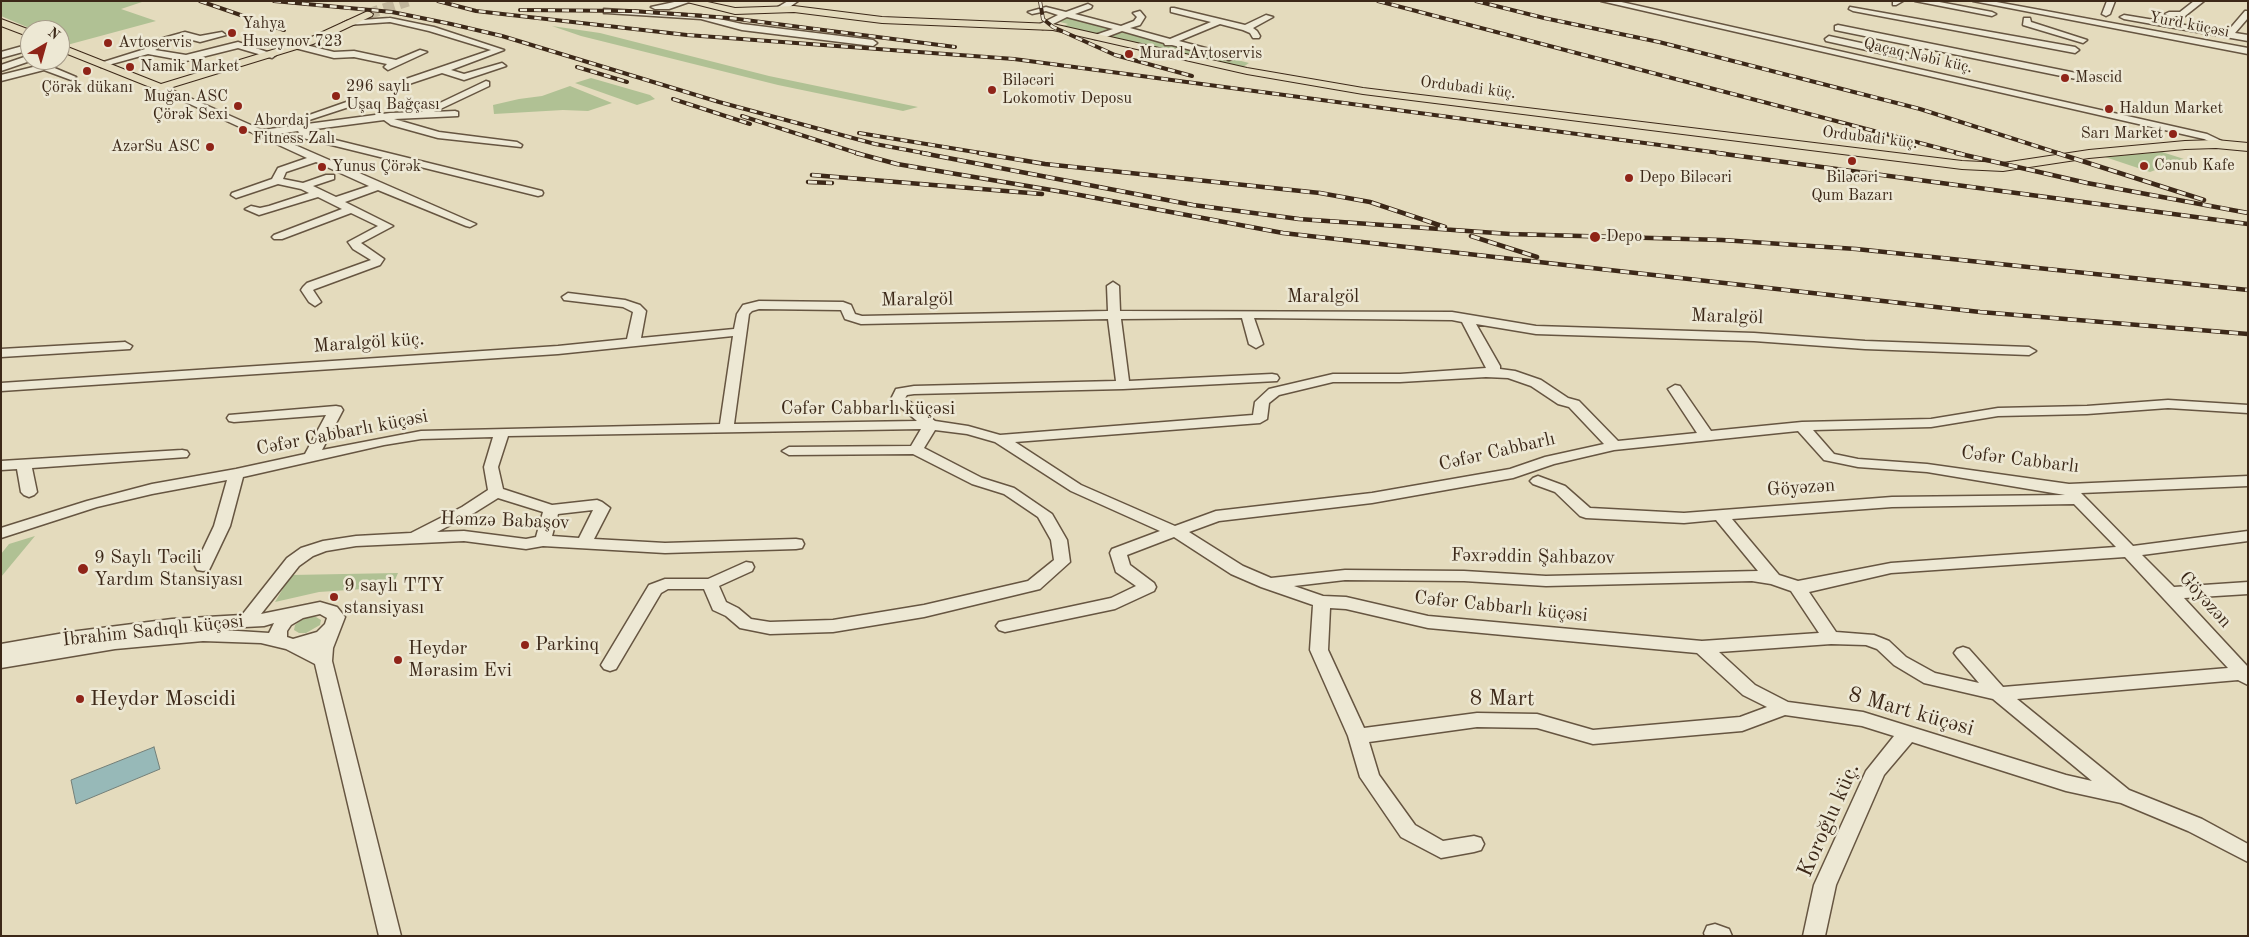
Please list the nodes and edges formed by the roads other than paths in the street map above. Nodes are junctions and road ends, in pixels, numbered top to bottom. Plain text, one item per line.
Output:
1 (688, 1) edge
2 (794, 1) edge
3 (1025, 1) edge
4 (1605, 1) edge
5 (1919, 1) edge
6 (1977, 1) edge
7 (2029, 1) edge
8 (2112, 1) edge
9 (2200, 1) edge
10 (616, 2) edge
11 (706, 3) edge
12 (2046, 4) dead end
13 (1088, 6) dead end
14 (781, 9) junction
15 (724, 10) junction
16 (1174, 10) dead end
17 (607, 11) dead end
18 (1032, 12) junction
19 (1850, 12) edge
20 (1137, 13) dead end
21 (2248, 13) edge
22 (368, 14) tunnel mouth
23 (1067, 14) junction
24 (2003, 16) dead end
25 (1269, 17) dead end
26 (708, 21) junction
27 (1220, 21) junction
28 (1, 22) edge
29 (347, 23) junction
30 (2165, 24) junction
31 (1030, 25) junction
32 (1043, 26) junction
33 (2073, 27) dead end
34 (1246, 28) junction
35 (1123, 29) junction
36 (20, 30) edge
37 (442, 33) junction
38 (222, 35) dead end
39 (2229, 35) junction
40 (1256, 36) dead end
41 (1098, 37) junction
42 (208, 38) junction
43 (2248, 38) edge
44 (426, 39) dead end
45 (1829, 39) junction
46 (2083, 40) dead end
47 (1171, 42) junction
48 (873, 43) dead end
49 (231, 46) junction
50 (298, 46) junction
51 (20, 49) edge
52 (1821, 49) junction
53 (1153, 50) junction
54 (2075, 50) dead end
55 (148, 51) junction
56 (2248, 51) edge
57 (70, 52) edge
58 (423, 52) dead end
59 (1, 54) edge
60 (272, 55) junction
61 (1907, 56) dead end
62 (1229, 57) dead end
63 (259, 59) junction
64 (20, 60) edge
65 (6, 62) edge
66 (209, 62) dead end
67 (395, 63) junction
68 (101, 64) junction
69 (502, 66) dead end
70 (1, 68) edge
71 (380, 70) dead end
72 (442, 70) junction
73 (2076, 76) dead end
74 (71, 77) dead end
75 (1, 78) edge
76 (406, 82) dead end
77 (486, 84) dead end
78 (160, 88) junction
79 (355, 102) dead end
80 (404, 109) dead end
81 (423, 114) junction
82 (455, 114) dead end
83 (390, 116) junction
84 (300, 126) junction
85 (466, 126) dead end
86 (264, 133) junction
87 (448, 136) junction
88 (2223, 144) junction
89 (517, 145) dead end
90 (2248, 147) edge
91 (317, 158) junction
92 (330, 177) dead end
93 (277, 181) junction
94 (304, 186) junction
95 (378, 186) junction
96 (318, 193) junction
97 (538, 193) dead end
98 (236, 194) dead end
99 (336, 201) junction
100 (352, 208) junction
101 (251, 209) dead end
102 (470, 224) dead end
103 (278, 238) dead end
104 (1113, 286) dead end
105 (568, 297) dead end
106 (315, 302) dead end
107 (1114, 315) junction
108 (1247, 315) junction
109 (1468, 319) junction
110 (739, 332) junction
111 (633, 343) junction
112 (1256, 344) dead end
113 (125, 346) dead end
114 (2029, 351) dead end
115 (1, 353) edge
116 (1488, 373) junction
117 (1272, 378) dead end
118 (1123, 385) junction
119 (1, 387) edge
120 (1675, 389) dead end
121 (2248, 409) edge
122 (234, 418) dead end
123 (931, 425) junction
124 (1802, 426) junction
125 (726, 429) junction
126 (502, 432) junction
127 (1706, 435) junction
128 (1000, 439) junction
129 (1614, 446) junction
130 (916, 450) junction
131 (789, 452) dead end
132 (182, 454) dead end
133 (310, 459) junction
134 (24, 464) junction
135 (1, 466) edge
136 (236, 474) junction
137 (1538, 481) dead end
138 (2248, 481) edge
139 (29, 492) dead end
140 (496, 492) junction
141 (2073, 494) junction
142 (551, 510) junction
143 (1720, 515) junction
144 (1175, 532) junction
145 (1, 533) edge
146 (2248, 536) edge
147 (411, 539) junction
148 (543, 541) junction
149 (584, 543) junction
150 (796, 544) dead end
151 (2131, 551) junction
152 (203, 566) dead end
153 (746, 566) dead end
154 (1345, 575) junction
155 (1774, 580) junction
156 (710, 584) junction
157 (1267, 584) junction
158 (1797, 587) junction
159 (2248, 588) edge
160 (2170, 593) junction
161 (1322, 602) junction
162 (1346, 603) junction
163 (305, 610) junction
164 (247, 621) junction
165 (1005, 626) dead end
166 (333, 627) junction
167 (1831, 638) junction
168 (284, 643) junction
169 (1702, 647) junction
170 (1, 650) edge
171 (1963, 653) dead end
172 (1, 662) edge
173 (323, 662) junction
174 (610, 665) dead end
175 (2246, 675) edge
176 (1999, 694) junction
177 (1784, 708) junction
178 (1908, 734) junction
179 (1358, 736) junction
180 (2124, 796) junction
181 (1474, 844) dead end
182 (2248, 854) edge
183 (390, 936) edge
184 (1814, 936) edge

1 - 10 street
1 - 11 main road, Ordubadi küç.
2 - 14 street
3 - 18 street
4 - 52 street, Qaçaq Nəbi küç.
5 - 24 street
6 - 56 street, Yurd küçəsi
7 - 12 street
8 - 30 street
9 - 30 street
11 - 15 main road, Ordubadi küç.
13 - 23 street
14 - 15 main road, Ordubadi küç.
14 - 31 main road, Ordubadi küç.
15 - 26 street
16 - 27 street
17 - 26 street
18 - 23 street
18 - 31 street
19 - 45 street
19 - 54 street
19 - 73 street
20 - 35 street
21 - 39 street
22 - 29 main road
23 - 32 street
23 - 35 street
25 - 34 street
26 - 48 street
27 - 34 street
27 - 47 street
28 - 36 main road
29 - 37 street
29 - 50 main road
30 - 39 street
31 - 32 main road, Ordubadi küç.
32 - 41 main road, Ordubadi küç.
33 - 46 street
34 - 40 street
35 - 41 street
35 - 47 street
37 - 44 street
37 - 72 street
38 - 42 street
39 - 43 street
41 - 53 main road, Ordubadi küç.
42 - 49 street
42 - 55 street
45 - 52 street
45 - 61 street
47 - 53 street
47 - 62 street
49 - 55 street
49 - 60 street
50 - 60 main road
50 - 67 street
51 - 59 street
52 - 88 street, Qaçaq Nəbi küç.
53 - 88 main road, Ordubadi küç.
55 - 68 street
57 - 68 main road
58 - 67 street
60 - 63 main road
63 - 66 street
63 - 78 main road
64 - 65 street
65 - 70 street
67 - 71 street
68 - 78 main road
69 - 72 street
72 - 76 street
74 - 75 street
77 - 81 street
78 - 86 street
79 - 86 street
80 - 83 street
81 - 82 street
81 - 83 street
83 - 84 street
83 - 87 street
84 - 86 street
84 - 97 street
85 - 87 street
86 - 91 street
87 - 89 street
88 - 90 main road, Ordubadi küç.
91 - 93 street
91 - 95 street
92 - 94 street
93 - 94 street
93 - 98 street
94 - 96 street
95 - 99 street
95 - 102 street
96 - 99 street
96 - 101 street
99 - 100 street
100 - 103 street
100 - 106 street
104 - 107 street
105 - 111 street
107 - 108 street, Maralgöl
107 - 110 street, Maralgöl
107 - 118 street
108 - 109 street, Maralgöl
108 - 112 street
109 - 114 street, Maralgöl
109 - 116 street
110 - 111 street, Maralgöl küç.
110 - 125 street, Maralgöl
111 - 119 street, Maralgöl küç.
113 - 115 street
116 - 128 street
116 - 129 street
117 - 118 street
118 - 123 street
120 - 127 street
121 - 124 street, Cəfər Cabbarlı
122 - 133 street
123 - 125 street, Cəfər Cabbarlı küçəsi
123 - 128 street, Cəfər Cabbarlı küçəsi
123 - 130 street
124 - 127 street, Cəfər Cabbarlı
124 - 141 street, Cəfər Cabbarlı
125 - 126 street, Cəfər Cabbarlı küçəsi
126 - 133 street, Cəfər Cabbarlı küçəsi
126 - 140 street
127 - 129 street, Cəfər Cabbarlı
128 - 144 street, Cəfər Cabbarlı küçəsi
129 - 144 street, Cəfər Cabbarlı
130 - 131 street
130 - 156 street
132 - 134 street
133 - 136 street, Cəfər Cabbarlı küçəsi
134 - 135 street
134 - 139 street
136 - 145 street, Cəfər Cabbarlı küçəsi
136 - 152 street
137 - 143 street, Göyəzən
138 - 141 street, Cəfər Cabbarlı
140 - 142 street
140 - 147 street
141 - 143 street, Göyəzən
141 - 151 street, Göyəzən
142 - 148 street
142 - 149 street
143 - 155 street
144 - 157 street, Cəfər Cabbarlı küçəsi
144 - 165 street, Cəfər Cabbarlı
146 - 151 street, Göyəzən
147 - 148 street, Həmzə Babaşov
147 - 164 street, Həmzə Babaşov
148 - 149 street, Həmzə Babaşov
149 - 150 street, Həmzə Babaşov
151 - 158 street, Göyəzən
151 - 160 street, Göyəzən
153 - 156 street
154 - 155 street, Fəxrəddin Şahbazov
154 - 157 street, Fəxrəddin Şahbazov
154 - 162 street
155 - 158 street, Fəxrəddin Şahbazov
156 - 174 street
157 - 161 street, Cəfər Cabbarlı küçəsi
158 - 167 street
159 - 160 street
160 - 175 street, Göyəzən
161 - 162 street, Cəfər Cabbarlı küçəsi
161 - 179 street
162 - 169 street, Cəfər Cabbarlı küçəsi
163 - 164 street, İbrahim Sadıqlı küçəsi
163 - 166 street, İbrahim Sadıqlı küçəsi
163 - 168 street
164 - 170 street, İbrahim Sadıqlı küçəsi
166 - 168 street
166 - 173 street
167 - 169 street
167 - 176 street, 8 Mart küçəsi
168 - 172 street
168 - 173 street
169 - 177 street, 8 Mart küçəsi
171 - 176 street, 8 Mart küçəsi
173 - 183 street
175 - 176 street, 8 Mart küçəsi
176 - 180 street, 8 Mart küçəsi
177 - 178 street, 8 Mart küçəsi
177 - 179 street, 8 Mart
178 - 180 street, 8 Mart küçəsi
178 - 184 street, Koroğlu küç.
179 - 181 street
180 - 182 street, 8 Mart küçəsi

